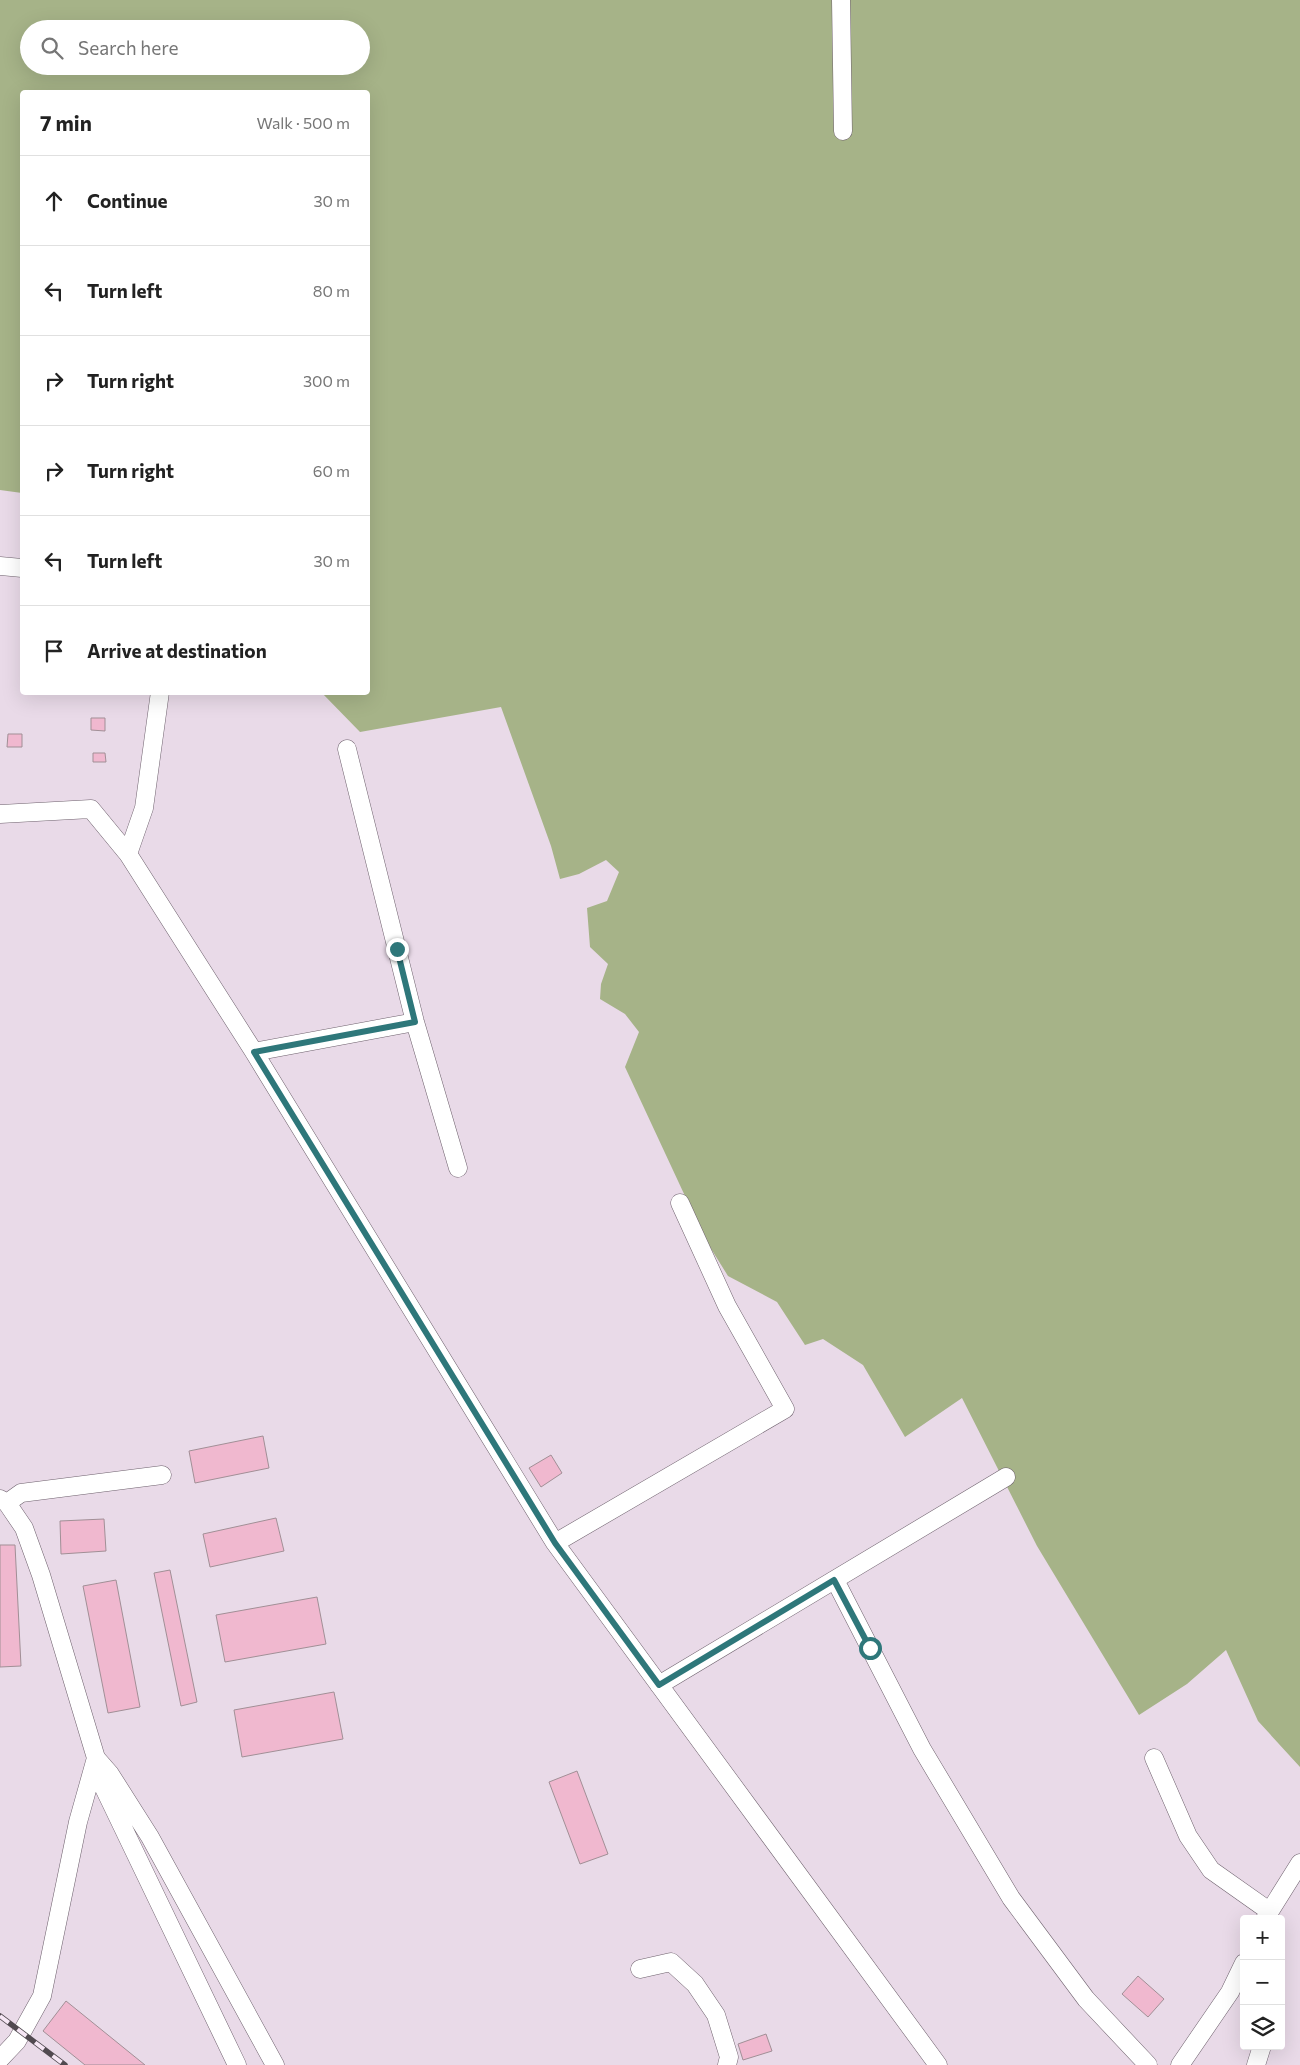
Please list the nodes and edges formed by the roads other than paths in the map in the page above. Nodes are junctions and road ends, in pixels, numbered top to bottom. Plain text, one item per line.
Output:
1 (841, 0) edge
2 (842, 131) dead end
3 (0, 566) edge
4 (20, 568) edge
5 (160, 695) edge
6 (347, 749) dead end
7 (0, 814) edge
8 (128, 854) junction
9 (415, 1022) junction
10 (254, 1052) junction
11 (458, 1168) dead end
12 (680, 1203) dead end
13 (162, 1475) dead end
14 (1006, 1477) dead end
15 (4, 1501) edge
16 (555, 1543) junction
17 (834, 1580) junction
18 (659, 1685) junction
19 (96, 1758) junction
20 (1154, 1758) dead end
21 (1300, 1863) edge
22 (1267, 1915) edge
23 (640, 1969) dead end
24 (1240, 1971) edge
25 (1261, 2050) edge
26 (0, 2059) edge
27 (237, 2065) edge
28 (275, 2065) edge
29 (727, 2065) edge
30 (938, 2065) edge
31 (1148, 2065) edge
32 (1180, 2065) edge
33 (1256, 2065) edge

1 - 2 street
3 - 4 street
5 - 8 street
6 - 9 street
7 - 8 street
8 - 10 street
9 - 10 street
9 - 11 street
10 - 16 street
12 - 16 street
13 - 15 street
14 - 17 street
15 - 19 street
16 - 18 street
17 - 18 street
17 - 31 street
18 - 30 street
19 - 26 street
19 - 27 street
19 - 28 street
20 - 22 street
21 - 22 street
23 - 29 street
24 - 32 street
25 - 33 street

